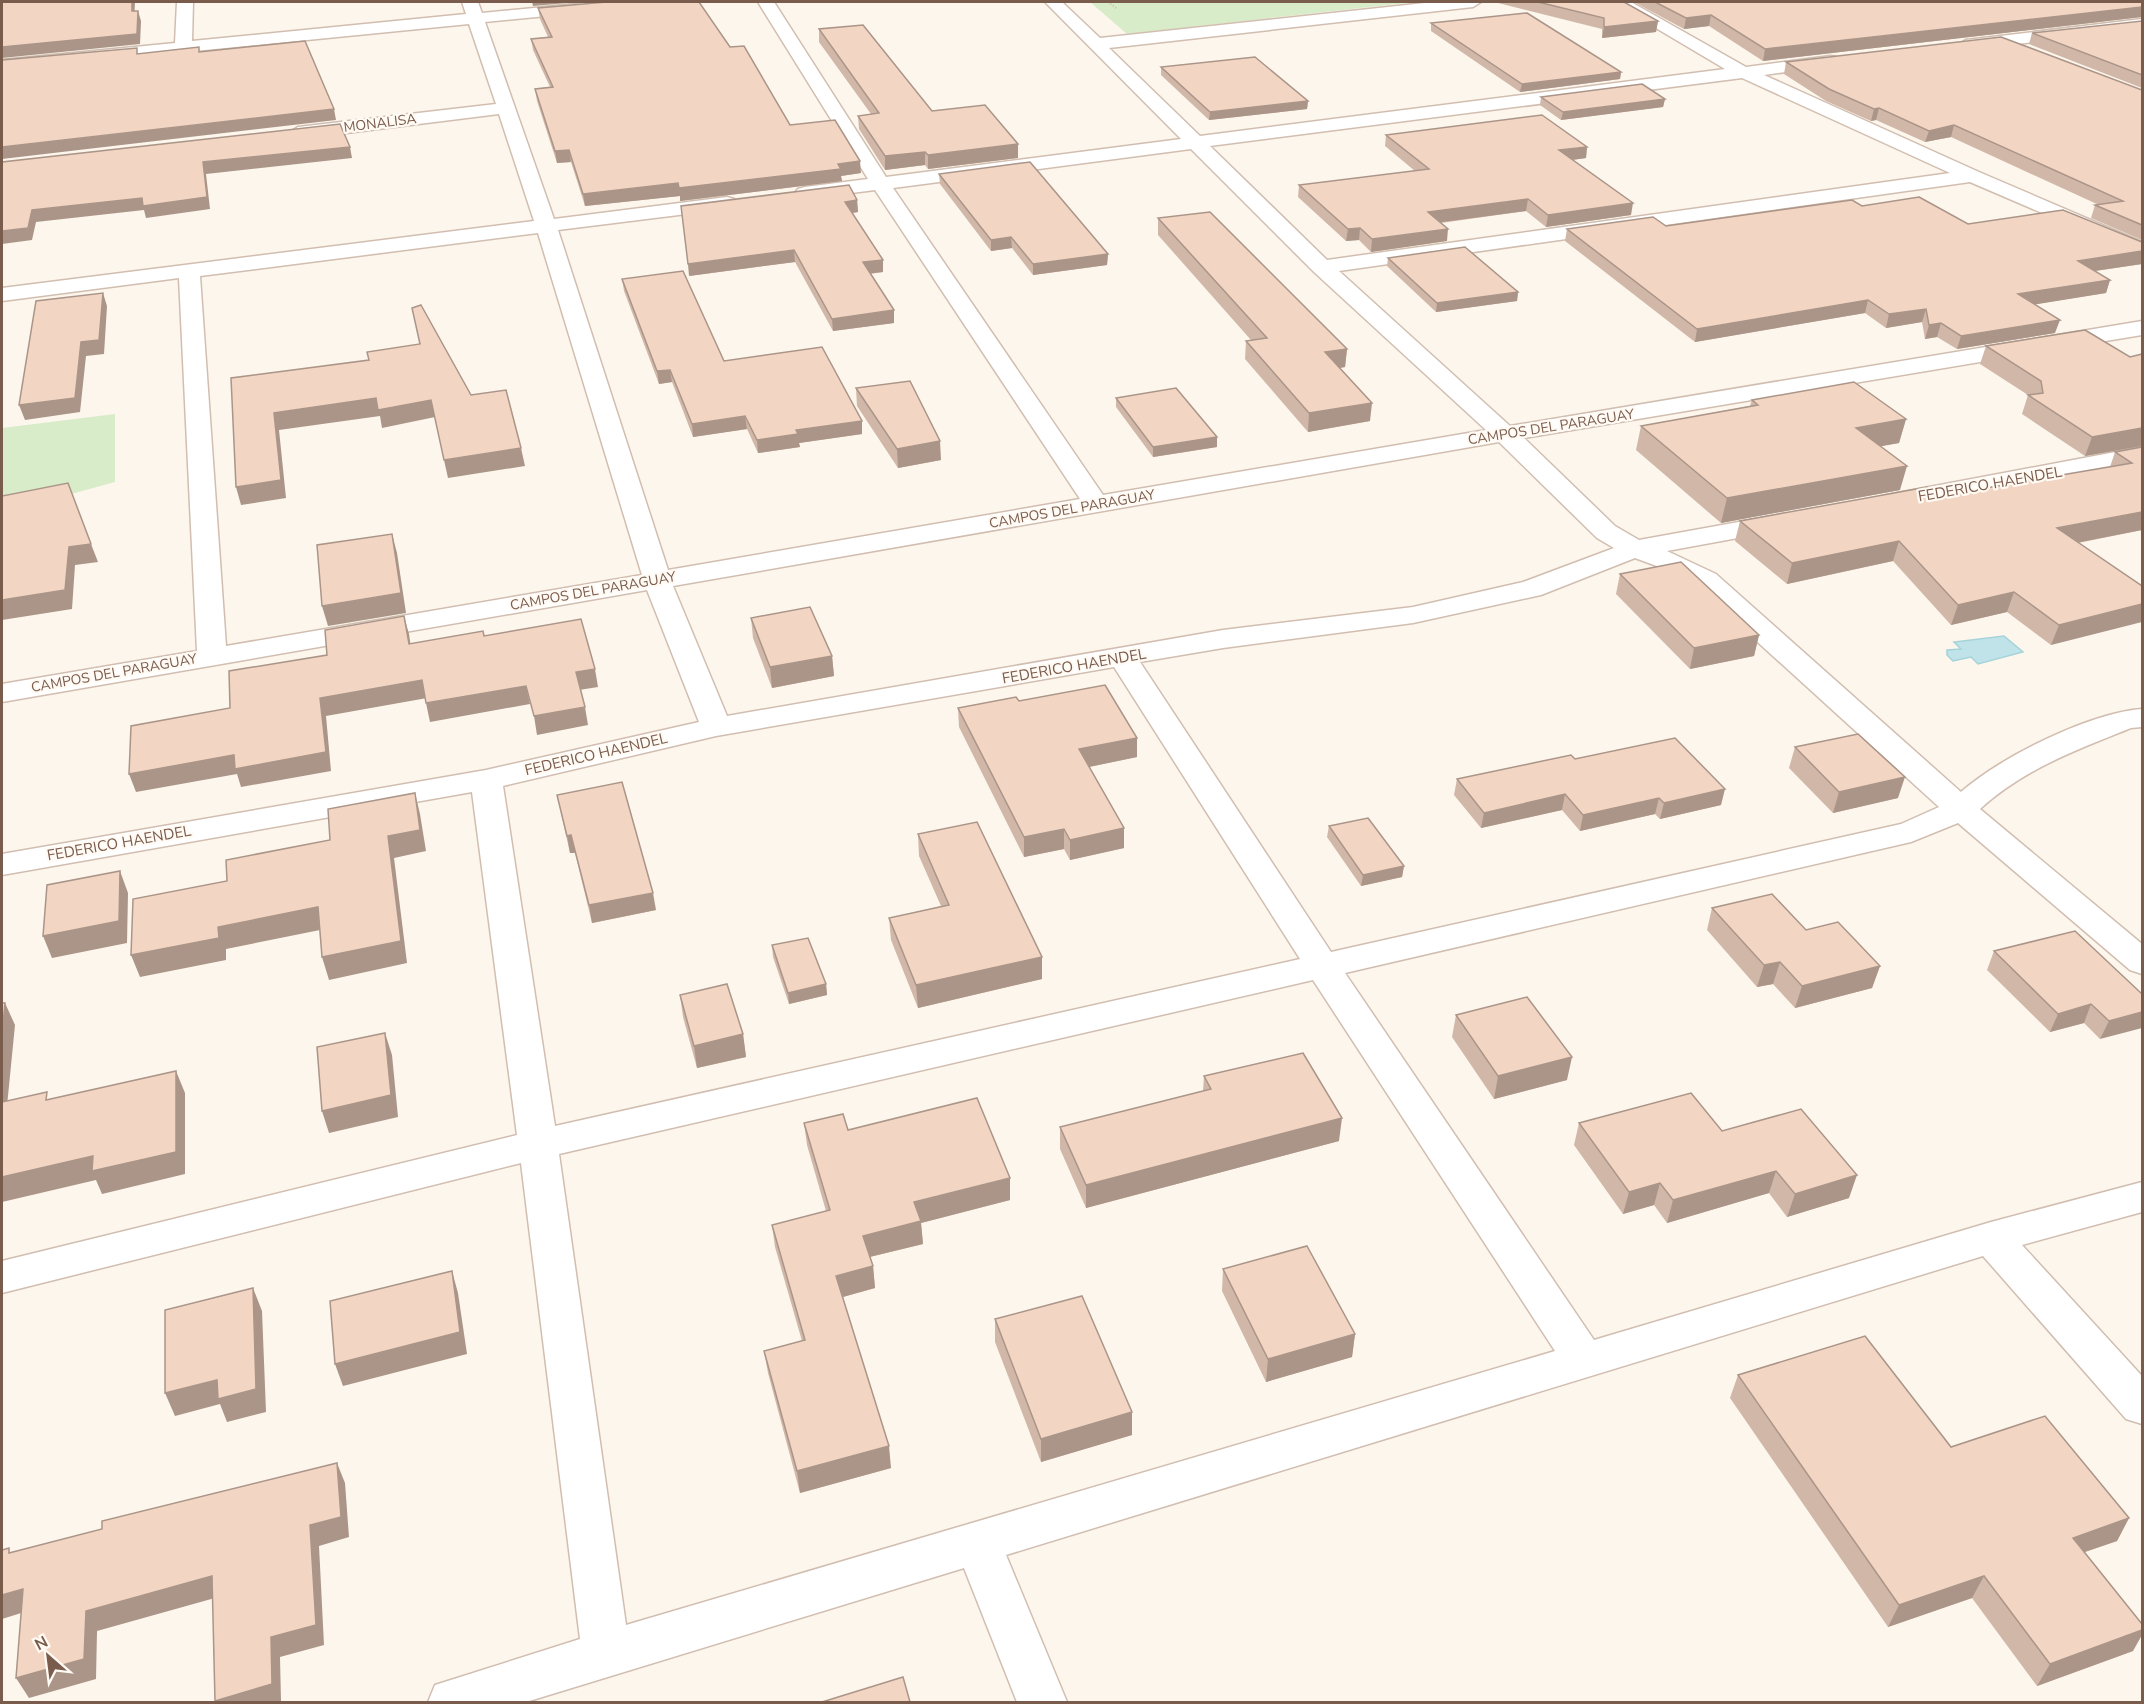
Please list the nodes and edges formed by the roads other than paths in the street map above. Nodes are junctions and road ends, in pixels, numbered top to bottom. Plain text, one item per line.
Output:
1 (185, 2) edge
2 (640, 2) edge
3 (766, 2) edge
4 (1053, 2) edge
5 (1473, 2) edge
6 (1620, 2) edge
7 (472, 10) edge
8 (2142, 24) edge
9 (1999, 41) junction
10 (1095, 44) junction
11 (183, 46) junction
12 (1952, 47) edge
13 (2032, 54) edge
14 (1846, 59) edge
15 (2, 65) edge
16 (1741, 71) junction
17 (507, 108) junction
18 (284, 134) edge
19 (1194, 142) junction
20 (1972, 176) junction
21 (881, 184) junction
22 (788, 195) edge
23 (742, 201) edge
24 (546, 225) junction
25 (2142, 249) edge
26 (1322, 267) junction
27 (189, 271) junction
28 (2, 294) edge
29 (2142, 328) edge
30 (1506, 434) junction
31 (2142, 455) edge
32 (1096, 504) junction
33 (1871, 506) edge
34 (1812, 516) edge
35 (1635, 549) junction
36 (657, 580) junction
37 (212, 656) junction
38 (1123, 658) junction
39 (2, 693) edge
40 (2142, 717) edge
41 (716, 727) junction
42 (486, 780) junction
43 (1961, 809) junction
44 (2, 864) edge
45 (2142, 962) edge
46 (1323, 967) junction
47 (538, 1144) junction
48 (2142, 1197) edge
49 (1991, 1238) junction
50 (2, 1277) edge
51 (1585, 1362) junction
52 (2142, 1406) edge
53 (978, 1544) junction
54 (606, 1654) junction
55 (453, 1702) edge
56 (1042, 1702) edge

1 - 11 street
2 - 7 street
3 - 21 street
4 - 10 street
5 - 10 street
6 - 16 street
7 - 11 street
7 - 17 street
8 - 9 street
9 - 12 street
9 - 13 street
10 - 19 street
11 - 15 street
14 - 16 street
16 - 19 street
16 - 20 street
17 - 18 street, MONALISA
17 - 24 street
19 - 21 street
19 - 26 street
20 - 25 street
20 - 26 street
21 - 22 street
21 - 32 street
23 - 24 street
24 - 27 street
24 - 36 street
26 - 30 street
27 - 28 street
27 - 37 street
29 - 30 street, CAMPOS DEL PARAGUAY
30 - 32 street, CAMPOS DEL PARAGUAY
30 - 35 street
31 - 33 street, FEDERICO HAENDEL
32 - 36 street, CAMPOS DEL PARAGUAY
34 - 35 street, FEDERICO HAENDEL
35 - 38 street, FEDERICO HAENDEL
35 - 43 street
36 - 37 street, CAMPOS DEL PARAGUAY
36 - 41 street
37 - 39 street, CAMPOS DEL PARAGUAY
38 - 41 street, FEDERICO HAENDEL
38 - 46 street
40 - 43 street
41 - 42 street, FEDERICO HAENDEL
42 - 44 street, FEDERICO HAENDEL
42 - 47 street
43 - 45 street
43 - 46 street
46 - 47 street
46 - 51 street
47 - 50 street
47 - 54 street
48 - 49 street
49 - 51 street
49 - 52 street
51 - 53 street
53 - 54 street
53 - 56 street
54 - 55 street

